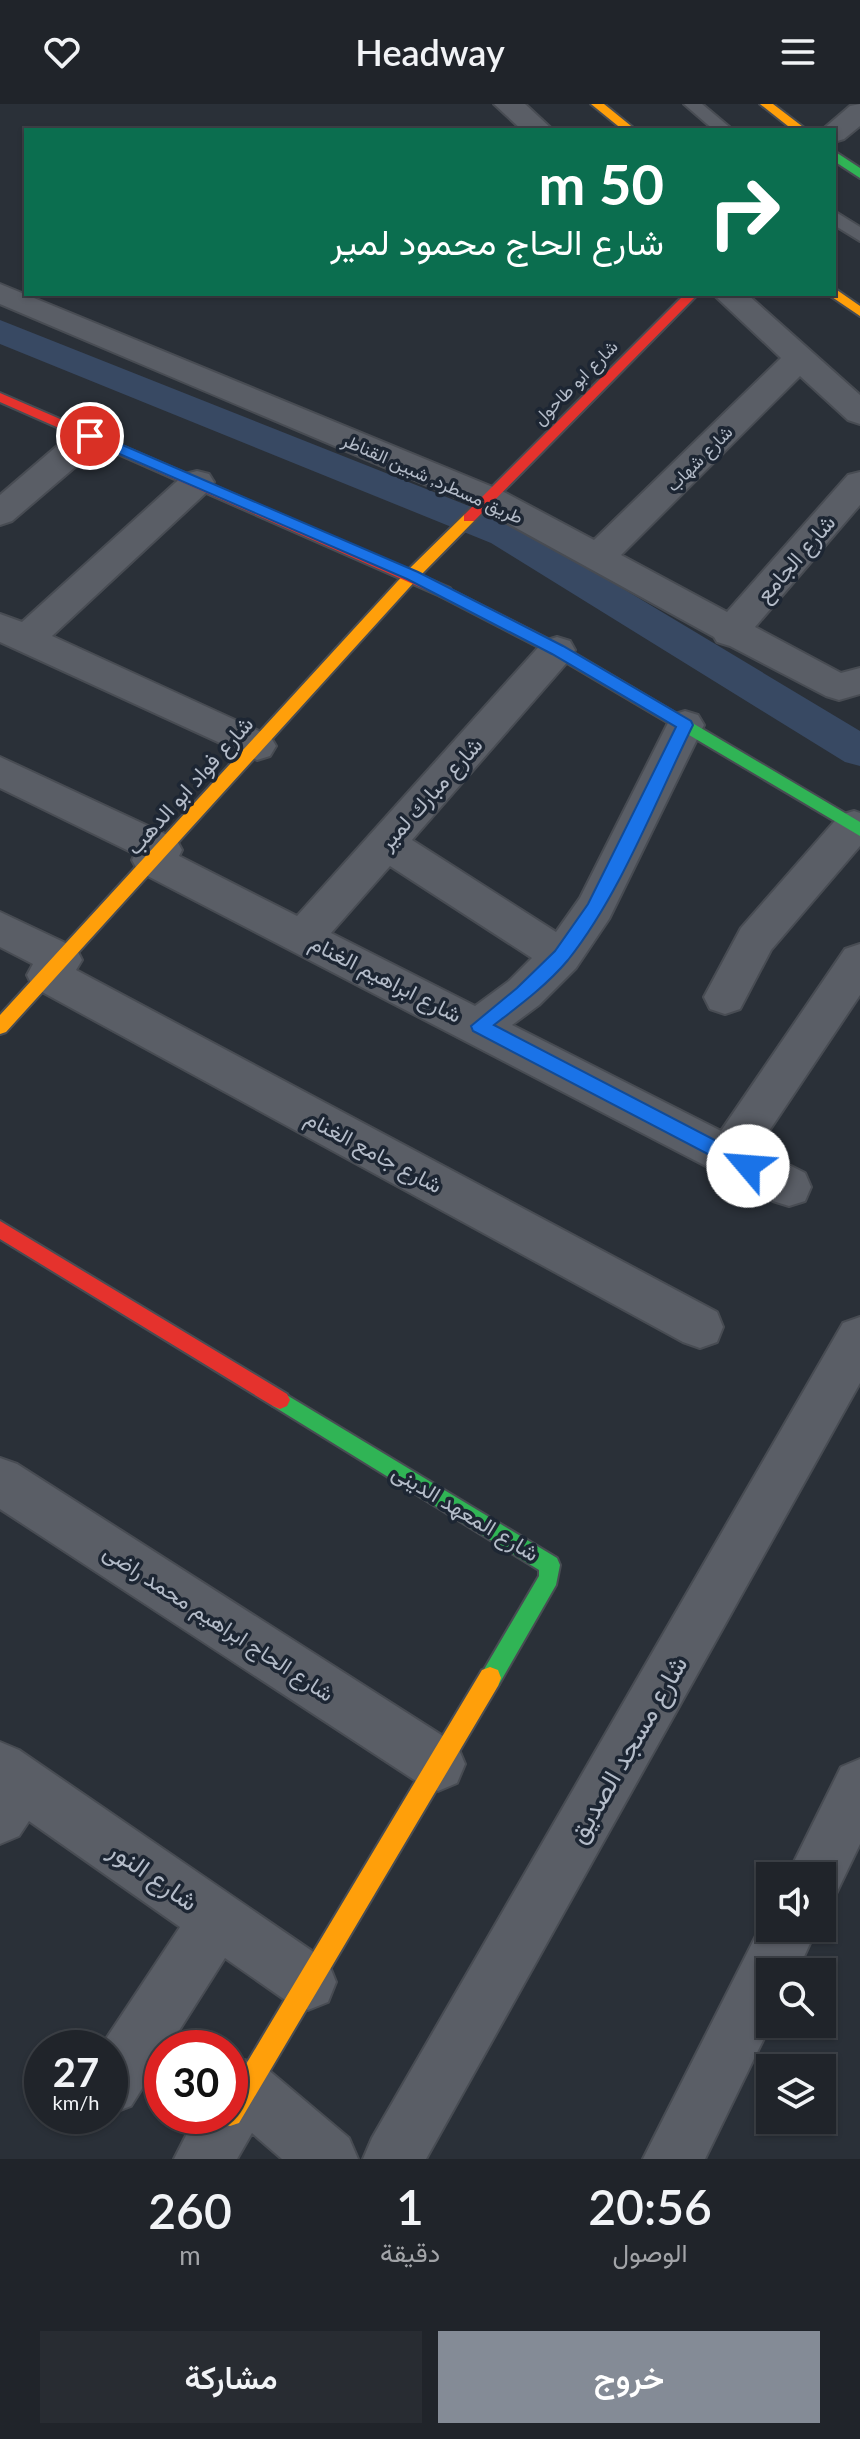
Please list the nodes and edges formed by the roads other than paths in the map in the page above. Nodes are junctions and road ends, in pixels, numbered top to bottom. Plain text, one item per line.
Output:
1 (508, 104) edge
2 (597, 104) edge
3 (692, 104) edge
4 (766, 104) edge
5 (852, 104) edge
6 (860, 111) edge
7 (537, 128) edge
8 (627, 128) edge
9 (722, 128) edge
10 (798, 128) edge
11 (836, 131) edge
12 (836, 156) edge
13 (860, 174) edge
14 (836, 218) edge
15 (860, 236) edge
16 (0, 293) edge
17 (836, 294) edge
18 (690, 296) edge
19 (731, 296) edge
20 (860, 312) edge
21 (801, 357) junction
22 (0, 397) edge
23 (860, 413) edge
24 (90, 436) junction
25 (197, 482) junction
26 (860, 483) edge
27 (488, 498) junction
28 (0, 513) edge
29 (596, 559) junction
30 (412, 575) junction
31 (13, 633) edge
32 (730, 633) junction
33 (557, 650) junction
34 (856, 683) edge
35 (685, 725) junction
36 (257, 746) junction
37 (0, 771) edge
38 (857, 828) edge
39 (385, 843) junction
40 (157, 855) junction
41 (0, 928) edge
42 (303, 937) junction
43 (561, 956) junction
44 (860, 961) edge
45 (54, 968) junction
46 (725, 997) dead end
47 (479, 1026) junction
48 (0, 1027) edge
49 (728, 1156) junction
50 (789, 1187) dead end
51 (0, 1229) edge
52 (700, 1327) dead end
53 (860, 1338) edge
54 (0, 1481) edge
55 (438, 1764) junction
56 (860, 1786) edge
57 (7, 1790) edge
58 (822, 1862) edge
59 (218, 1919) junction
60 (782, 1942) edge
61 (308, 1982) junction
62 (128, 2057) edge
63 (248, 2084) edge
64 (248, 2113) edge
65 (219, 2134) edge
66 (204, 2159) edge
67 (328, 2159) edge
68 (393, 2159) edge
69 (673, 2159) edge

1 - 7 street
2 - 8 main road
3 - 9 lane
4 - 10 main road
5 - 6 street
6 - 11 street
12 - 13 main road
14 - 15 lane
16 - 27 street, طريق مسطرد, شبين القناطر
17 - 20 main road
18 - 27 main road, شارع ابو طاحول
19 - 21 street
21 - 23 street
21 - 29 street, شارع شهاب
22 - 24 main road
24 - 25 main road
24 - 28 street
25 - 30 main road
25 - 31 street
26 - 32 street, شارع الجامع
27 - 29 street, طريق مسطرد, شبين القناطر
27 - 30 main road, شارع ابو طاحول
29 - 32 street, طريق مسطرد, شبين القناطر
30 - 33 main road
30 - 36 main road, شارع فواد ابو الدهب
31 - 36 street
32 - 34 street, طريق مسطرد, شبين القناطر
33 - 35 main road
33 - 39 street, شارع مبارك لمير
35 - 38 main road
35 - 43 street
36 - 40 main road, شارع فواد ابو الدهب
37 - 40 street, شارع ابراهيم الغنام
38 - 46 street
39 - 42 street, شارع مبارك لمير
39 - 43 street
40 - 42 street, شارع ابراهيم الغنام
40 - 45 main road, شارع فواد ابو الدهب
41 - 45 street, شارع جامع الغنام
42 - 47 street, شارع ابراهيم الغنام
43 - 47 street
44 - 49 street
45 - 48 main road, شارع فواد ابو الدهب
45 - 52 street, شارع جامع الغنام
47 - 49 street, شارع ابراهيم الغنام
49 - 50 street, شارع ابراهيم الغنام
51 - 55 main road, شارع المعهد الدينى
53 - 68 street, شارع مسجد الصديق
54 - 55 street, شارع الحاج ابراهيم محمد راضى
55 - 61 main road, شارع المعهد الدينى
56 - 58 street
57 - 59 street, شارع النور
59 - 61 street, شارع النور
59 - 62 street
60 - 69 street
61 - 63 main road, شارع المعهد الدينى
64 - 67 street
65 - 66 street, شارع المعهد الدينى

